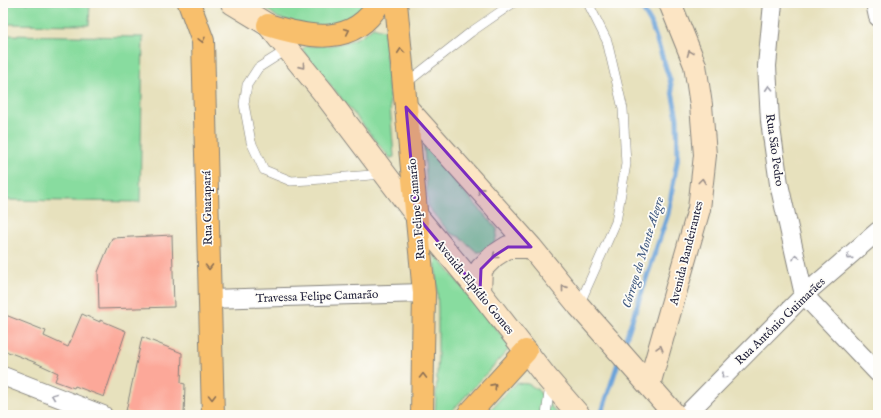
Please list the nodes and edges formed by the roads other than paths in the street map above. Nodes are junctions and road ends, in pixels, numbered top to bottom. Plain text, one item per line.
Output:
1 (190, 3) edge
2 (232, 3) edge
3 (379, 3) edge
4 (396, 3) edge
5 (513, 3) edge
6 (588, 3) edge
7 (670, 3) edge
8 (773, 3) edge
9 (875, 3) edge
10 (878, 17) edge
11 (268, 25) junction
12 (288, 49) junction
13 (404, 85) junction
14 (406, 107) junction
15 (385, 174) junction
16 (416, 215) junction
17 (878, 231) edge
18 (531, 247) junction
19 (480, 292) junction
20 (424, 293) junction
21 (804, 295) junction
22 (209, 299) junction
23 (579, 306) junction
24 (526, 351) junction
25 (878, 373) edge
26 (3, 376) edge
27 (550, 382) junction
28 (649, 385) junction
29 (574, 409) edge
30 (103, 415) edge
31 (213, 415) edge
32 (422, 415) edge
33 (468, 415) edge
34 (546, 415) edge
35 (675, 415) edge
36 (686, 415) edge

1 -> 22 main road, Rua Guatapará
2 - 11 main road
11 -> 3 main road
13 -> 4 main road, Rua Felipe Camarão
5 - 13 lane
6 - 23 lane
28 -> 7 main road, Avenida Bandeirantes
21 -> 8 street, Rua São Pedro
9 - 10 street
11 - 12 main road, Avenida Elpídio Gomes
12 -> 15 main road, Avenida Elpídio Gomes
12 - 15 lane
13 - 14 main road, Rua Felipe Camarão
14 - 16 main road, Rua Felipe Camarão
18 -> 14 main road
15 - 16 main road, Avenida Elpídio Gomes
16 - 19 main road, Avenida Elpídio Gomes
16 - 20 main road, Rua Felipe Camarão
17 -> 21 street, Rua Antônio Guimarães
18 -> 19 main road
23 -> 18 main road
19 - 24 main road, Avenida Elpídio Gomes
20 - 22 street, Travessa Felipe Camarão
32 -> 20 main road, Rua Felipe Camarão
21 - 25 street
21 -> 36 street, Rua Antônio Guimarães
22 -> 31 main road, Rua Guatapará
23 - 28 main road
24 - 27 main road, Avenida Elpídio Gomes
33 -> 24 main road
30 -> 26 street
27 - 29 main road, Avenida Elpídio Gomes
27 - 34 lane
28 - 35 main road

